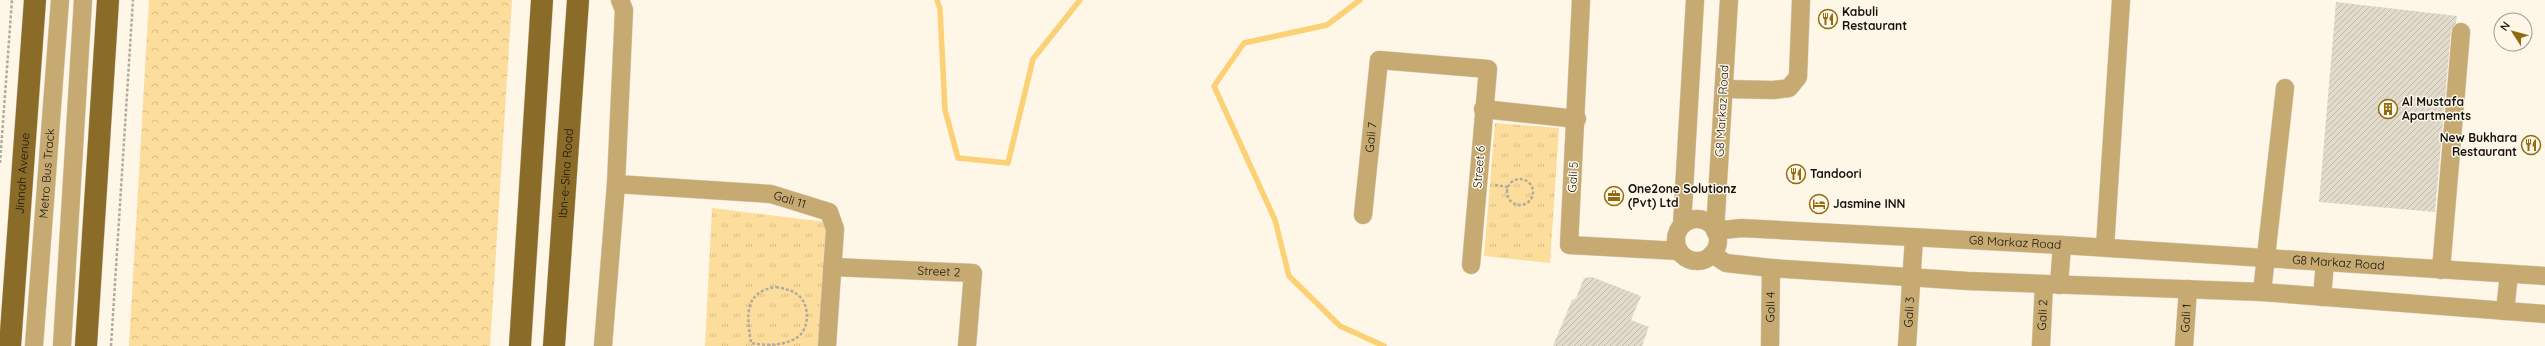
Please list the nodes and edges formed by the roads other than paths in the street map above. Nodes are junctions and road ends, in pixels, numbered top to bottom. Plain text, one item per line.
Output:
1 (35, 0) edge
2 (60, 0) edge
3 (83, 0) edge
4 (108, 0) edge
5 (542, 0) edge
6 (578, 0) edge
7 (620, 0) edge
8 (1581, 0) edge
9 (1695, 0) edge
10 (1729, 0) edge
11 (1801, 0) edge
12 (2121, 0) edge
13 (2461, 32) dead end
14 (1488, 69) joint
15 (2285, 88) dead end
16 (1724, 89) junction
17 (1483, 109) junction
18 (1577, 119) junction
19 (616, 184) junction
20 (1363, 215) dead end
21 (1682, 225) junction
22 (1716, 231) junction
23 (1914, 238) junction
24 (2062, 245) junction
25 (2105, 247) junction
26 (1679, 251) junction
27 (1712, 254) junction
28 (2265, 258) junction
29 (2325, 262) junction
30 (1471, 265) dead end
31 (832, 267) junction
32 (1771, 268) junction
33 (2441, 270) junction
34 (2510, 274) junction
35 (2545, 276) edge
36 (1911, 277) junction
37 (2052, 284) junction
38 (2188, 289) junction
39 (2262, 292) junction
40 (2322, 298) junction
41 (2505, 311) junction
42 (2545, 314) edge
43 (10, 346) edge
44 (34, 346) edge
45 (62, 346) edge
46 (86, 346) edge
47 (520, 346) edge
48 (554, 346) edge
49 (603, 346) edge
50 (827, 346) edge
51 (967, 346) edge
52 (1770, 346) edge
53 (1908, 346) edge
54 (2041, 346) edge
55 (2184, 346) edge

1 - 43 main road, Jinnah Avenue
2 - 44 street, Metro Bus Track
3 - 45 street, Metro Bus Track
4 - 46 main road
5 - 47 main road
6 - 48 main road, Ibn-e-Sina Road
7 - 19 street
8 - 18 street, Gali 5
9 - 21 street
10 - 16 street, G8 Markaz Road
11 - 16 street
12 - 25 street
13 - 33 street
14 - 17 street, Street 6
14 - 20 street, Gali 7
15 - 28 street
16 - 22 street, G8 Markaz Road
17 - 18 street
17 - 30 street, Street 6
18 - 26 street, Gali 5
19 - 31 street, Gali 11
19 - 49 street
21 - 22 street
21 - 26 street
22 - 23 street, G8 Markaz Road
22 - 27 street
23 - 24 street, G8 Markaz Road
23 - 36 street, Gali 3
24 - 25 street, G8 Markaz Road
24 - 37 street, Gali 2
25 - 28 street, G8 Markaz Road
26 - 27 street
27 - 32 street
28 - 29 street, G8 Markaz Road
28 - 39 street
29 - 33 street, G8 Markaz Road
29 - 40 street
31 - 50 street, Gali 11
31 - 51 street, Street 2
32 - 36 street
32 - 52 street, Gali 4
33 - 34 street, G8 Markaz Road
34 - 35 street, G8 Markaz Road
34 - 41 street
36 - 37 street
36 - 53 street, Gali 3
37 - 38 street
37 - 54 street, Gali 2
38 - 39 street
38 - 55 street, Gali 1
39 - 40 street
40 - 41 street
41 - 42 street

